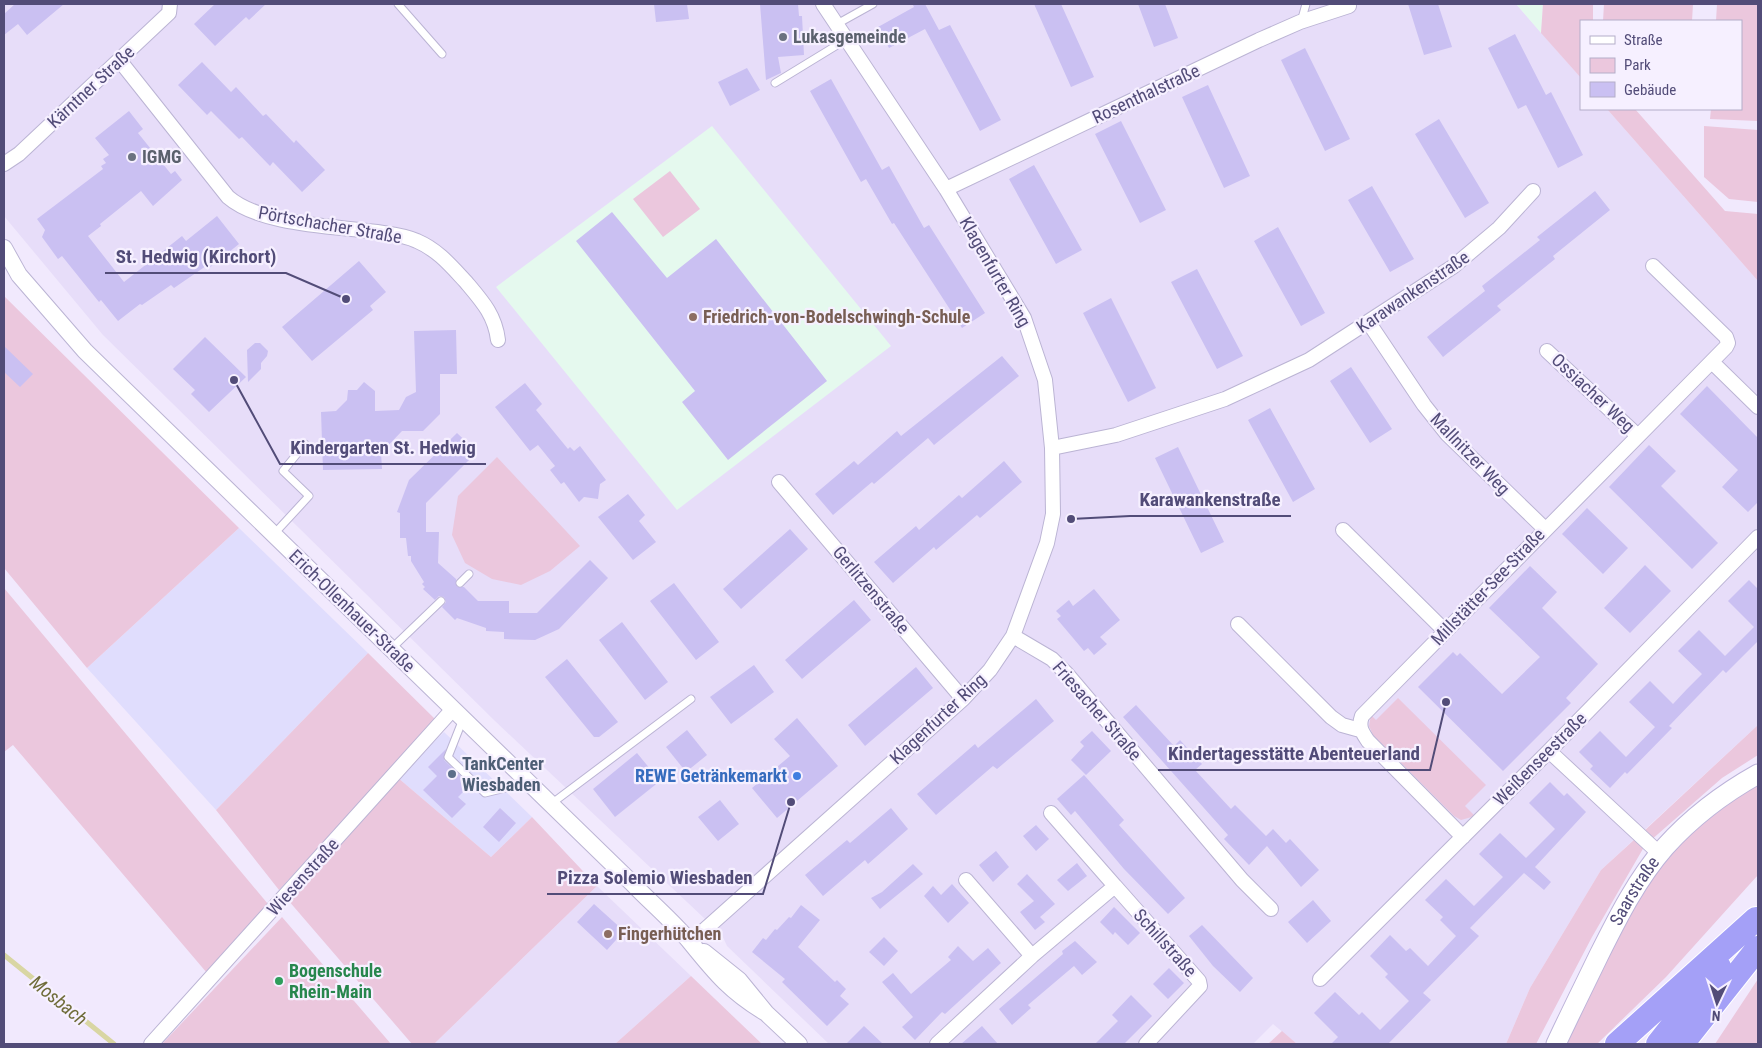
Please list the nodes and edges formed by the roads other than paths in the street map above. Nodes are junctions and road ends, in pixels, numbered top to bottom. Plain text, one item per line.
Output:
1 (170, 4) edge
2 (398, 4) edge
3 (823, 4) edge
4 (873, 4) edge
5 (1306, 4) edge
6 (1349, 6) dead end
7 (1300, 22) junction
8 (837, 24) junction
9 (847, 39) junction
10 (442, 54) dead end
11 (120, 61) junction
12 (775, 83) dead end
13 (4, 164) edge
14 (946, 189) junction
15 (1533, 191) dead end
16 (4, 248) edge
17 (4, 263) edge
18 (1653, 266) dead end
19 (19, 276) junction
20 (1369, 323) junction
21 (498, 340) dead end
22 (1548, 351) dead end
23 (1712, 362) junction
24 (1758, 407) edge
25 (1638, 436) junction
26 (305, 444) dead end
27 (1052, 448) junction
28 (779, 482) dead end
29 (1545, 529) junction
30 (1343, 530) dead end
31 (274, 534) junction
32 (1758, 538) edge
33 (469, 574) dead end
34 (460, 583) dead end
35 (441, 601) dead end
36 (1238, 624) dead end
37 (1445, 631) junction
38 (1013, 636) junction
39 (391, 649) junction
40 (691, 699) dead end
41 (963, 699) junction
42 (458, 714) junction
43 (1360, 730) junction
44 (1549, 751) junction
45 (1758, 774) edge
46 (528, 782) junction
47 (550, 804) junction
48 (1051, 813) dead end
49 (1463, 837) junction
50 (1660, 854) junction
51 (966, 880) dead end
52 (1115, 886) junction
53 (1271, 909) dead end
54 (1757, 917) edge
55 (691, 942) junction
56 (1758, 948) edge
57 (1032, 956) junction
58 (1320, 979) dead end
59 (1715, 1005) junction
60 (152, 1044) edge
61 (799, 1044) edge
62 (937, 1044) edge
63 (1146, 1044) edge
64 (1556, 1044) edge
65 (1617, 1044) edge
66 (1658, 1044) edge
67 (1682, 1044) edge
68 (1693, 1044) edge

1 - 11 street, Kärntner Straße
2 - 10 lane
3 - 8 street, Klagenfurter Ring
4 - 8 lane
5 - 7 lane
6 - 7 street, Rosenthalstraße
7 - 14 street, Rosenthalstraße
8 - 9 street, Klagenfurter Ring
9 - 12 lane
9 - 14 street, Klagenfurter Ring
11 - 13 street, Kärntner Straße
11 - 21 street, Pörtschacher Straße
14 - 27 street, Klagenfurter Ring
15 - 20 street, Karawankenstraße
16 - 19 street, Erich-Ollenhauer-Straße
17 - 19 street, Erich-Ollenhauer-Straße
18 - 23 street, Millstätter-See-Straße
19 - 31 street, Erich-Ollenhauer-Straße
20 - 27 street, Karawankenstraße
20 - 29 street, Mallnitzer Weg
22 - 25 street, Ossiacher Weg
23 - 24 street
23 - 25 street, Millstätter-See-Straße
25 - 29 street, Millstätter-See-Straße
26 - 31 lane
27 - 38 street, Klagenfurter Ring
28 - 41 street, Gerlitzenstraße
29 - 37 street, Millstätter-See-Straße
30 - 37 street
31 - 39 street, Erich-Ollenhauer-Straße
32 - 44 street, Weißenseestraße
33 - 34 lane
35 - 39 lane
36 - 43 street
37 - 43 street, Millstätter-See-Straße
38 - 41 street, Klagenfurter Ring
38 - 53 street, Friesacher Straße
39 - 42 street, Erich-Ollenhauer-Straße
40 - 47 lane
41 - 55 street, Klagenfurter Ring
42 - 46 street, Erich-Ollenhauer-Straße
42 - 46 lane
42 - 60 street, Wiesenstraße
43 - 49 street
44 - 49 street, Weißenseestraße
44 - 50 street
45 - 50 main road, Saarstraße
46 - 47 street, Erich-Ollenhauer-Straße
47 - 55 street, Erich-Ollenhauer-Straße
48 - 52 street, Schillstraße
49 - 58 street, Weißenseestraße
50 - 64 main road, Saarstraße
51 - 57 street
52 - 57 street
52 - 63 street, Schillstraße
54 - 65 highway
54 - 66 highway
55 - 61 street, Erich-Ollenhauer-Straße
56 - 59 highway
57 - 62 street
59 - 67 highway
59 - 68 highway

